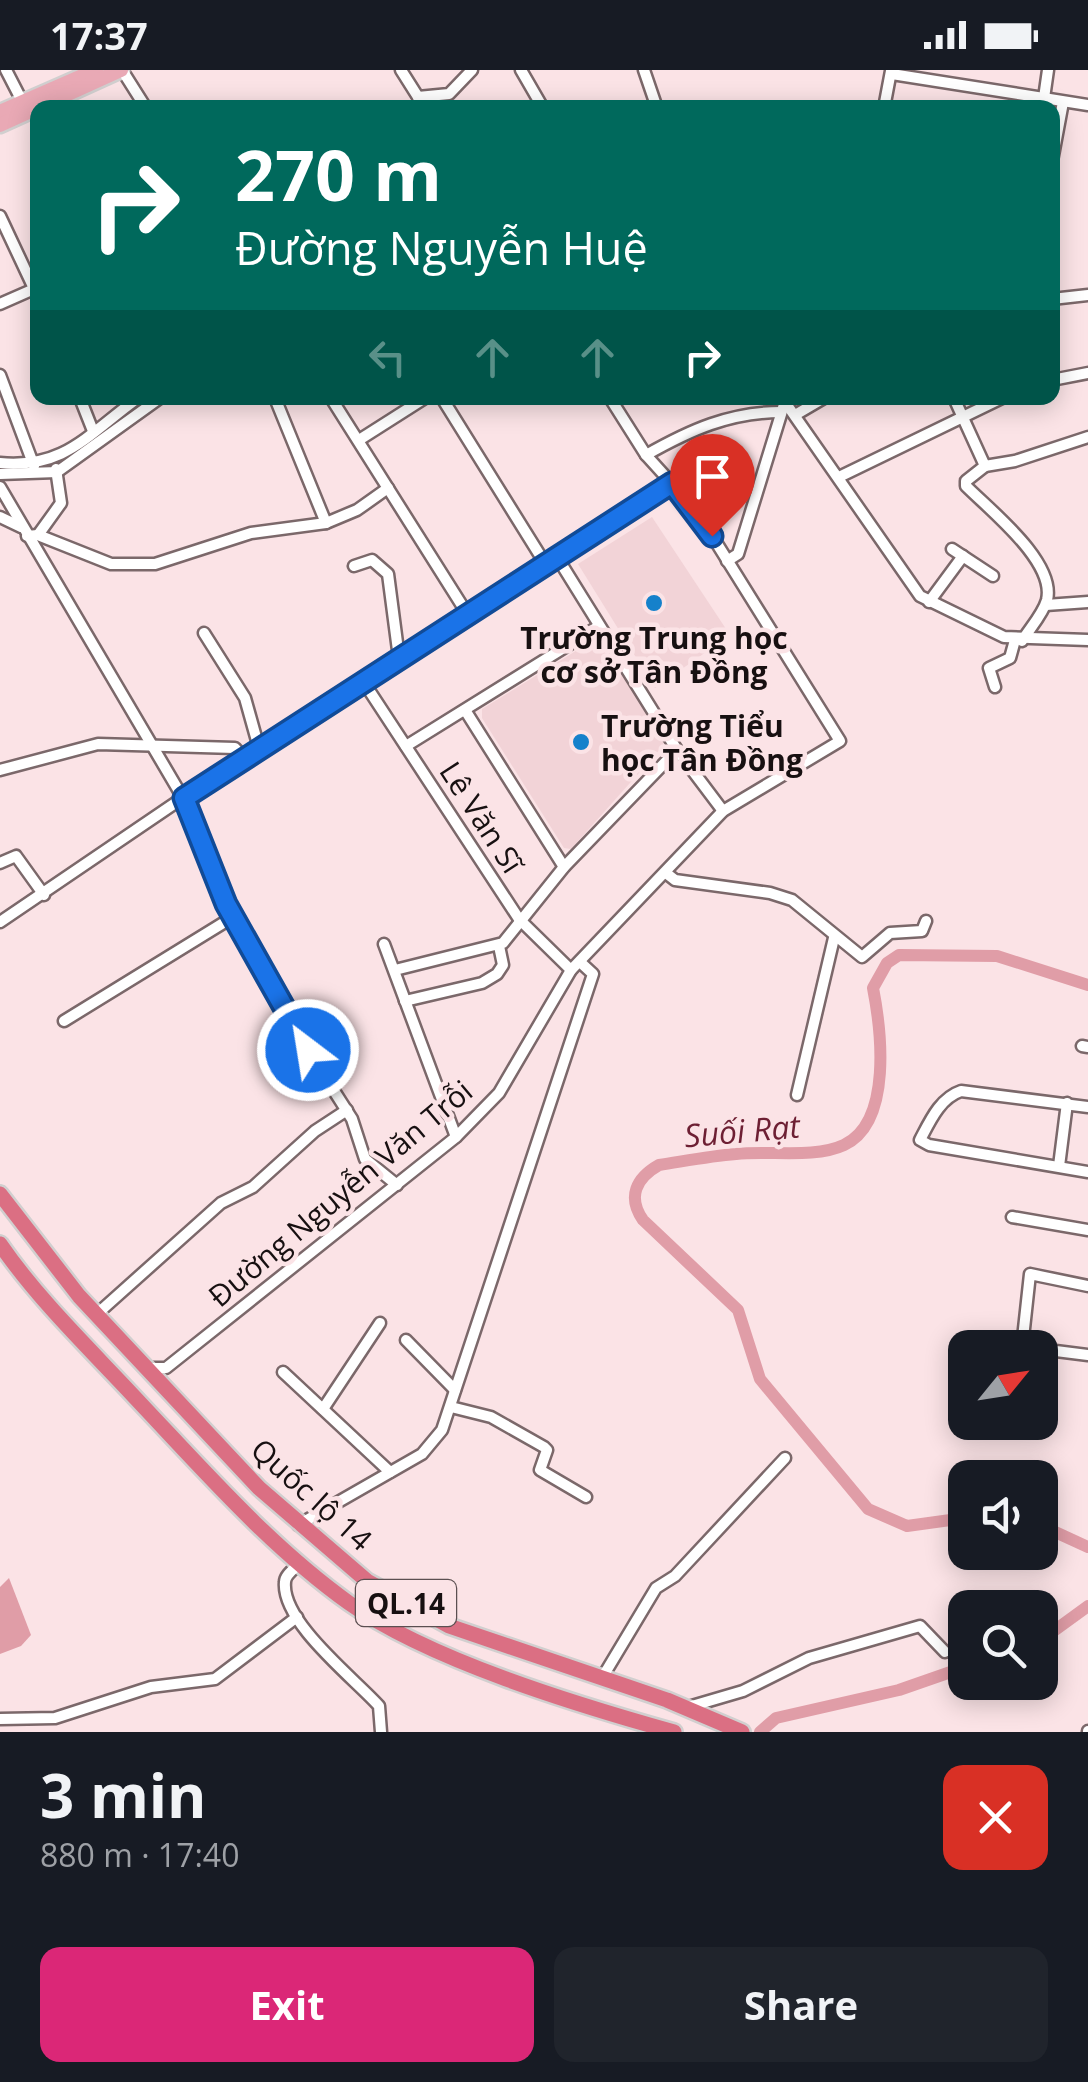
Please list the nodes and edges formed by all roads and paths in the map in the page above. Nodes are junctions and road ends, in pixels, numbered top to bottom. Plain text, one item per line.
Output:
1 (6, 70) edge
2 (96, 70) edge
3 (121, 70) edge
4 (401, 70) edge
5 (472, 70) edge
6 (521, 70) edge
7 (644, 70) edge
8 (1048, 70) edge
9 (892, 72) edge
10 (912, 73) edge
11 (60, 100) edge
12 (141, 100) edge
13 (420, 100) edge
14 (428, 100) edge
15 (539, 100) edge
16 (654, 100) edge
17 (886, 100) edge
18 (1034, 100) edge
19 (1038, 100) edge
20 (22, 102) junction
21 (1060, 102) edge
22 (1063, 102) junction
23 (1088, 105) edge
24 (0, 112) edge
25 (30, 113) edge
26 (1060, 118) edge
27 (0, 126) edge
28 (0, 216) edge
29 (30, 280) edge
30 (30, 295) edge
31 (1088, 295) edge
32 (1060, 297) edge
33 (0, 304) edge
34 (1088, 373) edge
35 (0, 374) edge
36 (1060, 378) edge
37 (83, 405) edge
38 (128, 405) edge
39 (149, 405) edge
40 (278, 405) edge
41 (336, 405) edge
42 (414, 405) edge
43 (446, 405) edge
44 (614, 405) edge
45 (780, 405) edge
46 (784, 405) edge
47 (785, 405) edge
48 (812, 405) edge
49 (958, 405) edge
50 (987, 405) edge
51 (795, 415) junction
52 (964, 416) junction
53 (93, 430) junction
54 (1088, 437) edge
55 (359, 440) junction
56 (646, 455) junction
57 (0, 464) edge
58 (34, 466) junction
59 (55, 466) junction
60 (985, 466) junction
61 (0, 474) edge
62 (839, 477) junction
63 (672, 483) junction
64 (0, 486) edge
65 (388, 488) junction
66 (0, 517) edge
67 (326, 523) junction
68 (29, 533) junction
69 (952, 549) dead end
70 (963, 556) junction
71 (557, 558) junction
72 (727, 561) junction
73 (546, 564) junction
74 (354, 566) dead end
75 (994, 576) dead end
76 (929, 602) junction
77 (1088, 602) edge
78 (1046, 605) junction
79 (468, 615) junction
80 (599, 626) junction
81 (204, 633) dead end
82 (1088, 640) edge
83 (1019, 641) junction
84 (399, 658) junction
85 (364, 682) junction
86 (994, 686) dead end
87 (465, 710) junction
88 (150, 746) junction
89 (406, 746) junction
90 (259, 748) junction
91 (677, 750) junction
92 (244, 757) junction
93 (0, 770) edge
94 (184, 798) junction
95 (723, 810) junction
96 (0, 864) edge
97 (564, 867) junction
98 (666, 872) junction
99 (44, 895) junction
100 (233, 916) junction
101 (519, 920) junction
102 (0, 922) edge
103 (926, 922) dead end
104 (834, 938) junction
105 (384, 944) dead end
106 (499, 946) junction
107 (576, 966) junction
108 (394, 970) junction
109 (405, 1001) junction
110 (64, 1021) dead end
111 (797, 1095) dead end
112 (1067, 1103) junction
113 (1088, 1107) edge
114 (347, 1110) junction
115 (456, 1137) junction
116 (1060, 1166) junction
117 (1088, 1172) edge
118 (397, 1184) junction
119 (0, 1194) edge
120 (1012, 1217) dead end
121 (1088, 1230) edge
122 (0, 1244) edge
123 (1088, 1286) edge
124 (97, 1314) junction
125 (380, 1323) dead end
126 (1025, 1330) edge
127 (406, 1340) dead end
128 (1058, 1351) edge
129 (1088, 1355) edge
130 (147, 1368) junction
131 (283, 1372) dead end
132 (126, 1387) junction
133 (455, 1390) junction
134 (451, 1407) junction
135 (323, 1408) junction
136 (785, 1458) dead end
137 (390, 1472) junction
138 (586, 1497) dead end
139 (298, 1525) junction
140 (299, 1564) junction
141 (367, 1582) junction
142 (352, 1606) junction
143 (297, 1617) junction
144 (945, 1652) dead end
145 (602, 1678) junction
146 (684, 1708) junction
147 (0, 1719) edge
148 (738, 1731) edge
149 (381, 1732) edge
150 (674, 1732) edge

1 - 20 street
2 - 20 main road
3 - 11 main road
3 - 12 street
4 - 13 street
5 - 14 street
6 - 15 street
7 - 16 street
8 - 19 street
9 - 10 street
9 - 17 street
10 - 18 street
20 - 24 main road
21 - 22 street
22 - 23 street
22 - 26 street
25 - 27 main road
28 - 29 street
30 - 33 street
31 - 32 street
34 - 36 street
35 - 58 street
37 - 53 street
38 - 53 street
39 - 59 street
40 - 67 street
41 - 55 street
42 - 55 street
43 - 73 street
44 - 56 street
45 - 56 street
46 - 72 street
47 - 51 street
48 - 51 street
49 - 52 street
50 - 52 street
51 - 62 street
52 - 60 street
52 - 62 street
53 - 59 street
54 - 60 street
55 - 65 street
56 - 63 street
57 - 58 street
58 - 59 street
59 - 61 street
59 - 68 street
60 - 78 street
62 - 76 street
63 - 71 street
63 - 72 street
64 - 68 street
65 - 67 street
65 - 79 street
66 - 68 street
67 - 68 street
68 - 88 street
69 - 70 street
70 - 75 street
70 - 76 street
71 - 73 street
71 - 80 street
72 - 95 street, Đường Nguyễn Văn Trỗi
73 - 79 street
74 - 84 street
76 - 83 street
77 - 78 street
78 - 83 street
79 - 84 street
80 - 87 street
80 - 91 street
81 - 90 street
82 - 83 street
83 - 86 street
84 - 85 street
85 - 89 street, Lê Văn Sĩ
85 - 90 street
87 - 89 street
87 - 97 street
88 - 92 street
88 - 93 street
88 - 94 street
89 - 101 street, Lê Văn Sĩ
90 - 92 street
91 - 95 street
91 - 97 street
92 - 94 street
94 - 99 street
94 - 100 street
95 - 98 street, Đường Nguyễn Văn Trỗi
96 - 99 street
97 - 101 street
98 - 104 street
98 - 107 street, Đường Nguyễn Văn Trỗi
99 - 102 street
100 - 110 street
100 - 114 street
101 - 106 street
101 - 107 street, Lê Văn Sĩ
103 - 104 street
104 - 111 street
105 - 108 street
106 - 108 street
106 - 109 street
107 - 115 street, Đường Nguyễn Văn Trỗi
107 - 133 street
108 - 109 street
109 - 115 street
112 - 113 street
112 - 116 street
112 - 116 street
114 - 118 street
114 - 124 street
115 - 118 street, Đường Nguyễn Văn Trỗi
116 - 117 street
118 - 130 street, Đường Nguyễn Văn Trỗi
119 - 124 highway, Quốc lộ 14 / QL.14
120 - 121 street
122 - 132 highway, Quốc lộ 14 / QL.14
123 - 126 street
124 - 130 highway, Quốc lộ 14 / QL.14
125 - 135 street
127 - 133 street
128 - 129 street
130 - 132 highway
130 - 139 highway, Quốc lộ 14 / QL.14
131 - 135 street
132 - 140 highway, Quốc lộ 14 / QL.14
133 - 134 street
134 - 137 street
134 - 138 street
135 - 137 street
136 - 145 street
137 - 139 street
139 - 141 highway, Quốc lộ 14 / QL.14
140 - 142 highway, Quốc lộ 14 / QL.14
140 - 143 street
141 - 142 highway
141 - 145 highway, Quốc lộ 14 / QL.14
142 - 150 highway, Quốc lộ 14 / QL.14
143 - 147 street
143 - 149 street
144 - 146 street
145 - 146 highway, Quốc lộ 14 / QL.14
146 - 148 highway, Quốc lộ 14 / QL.14

